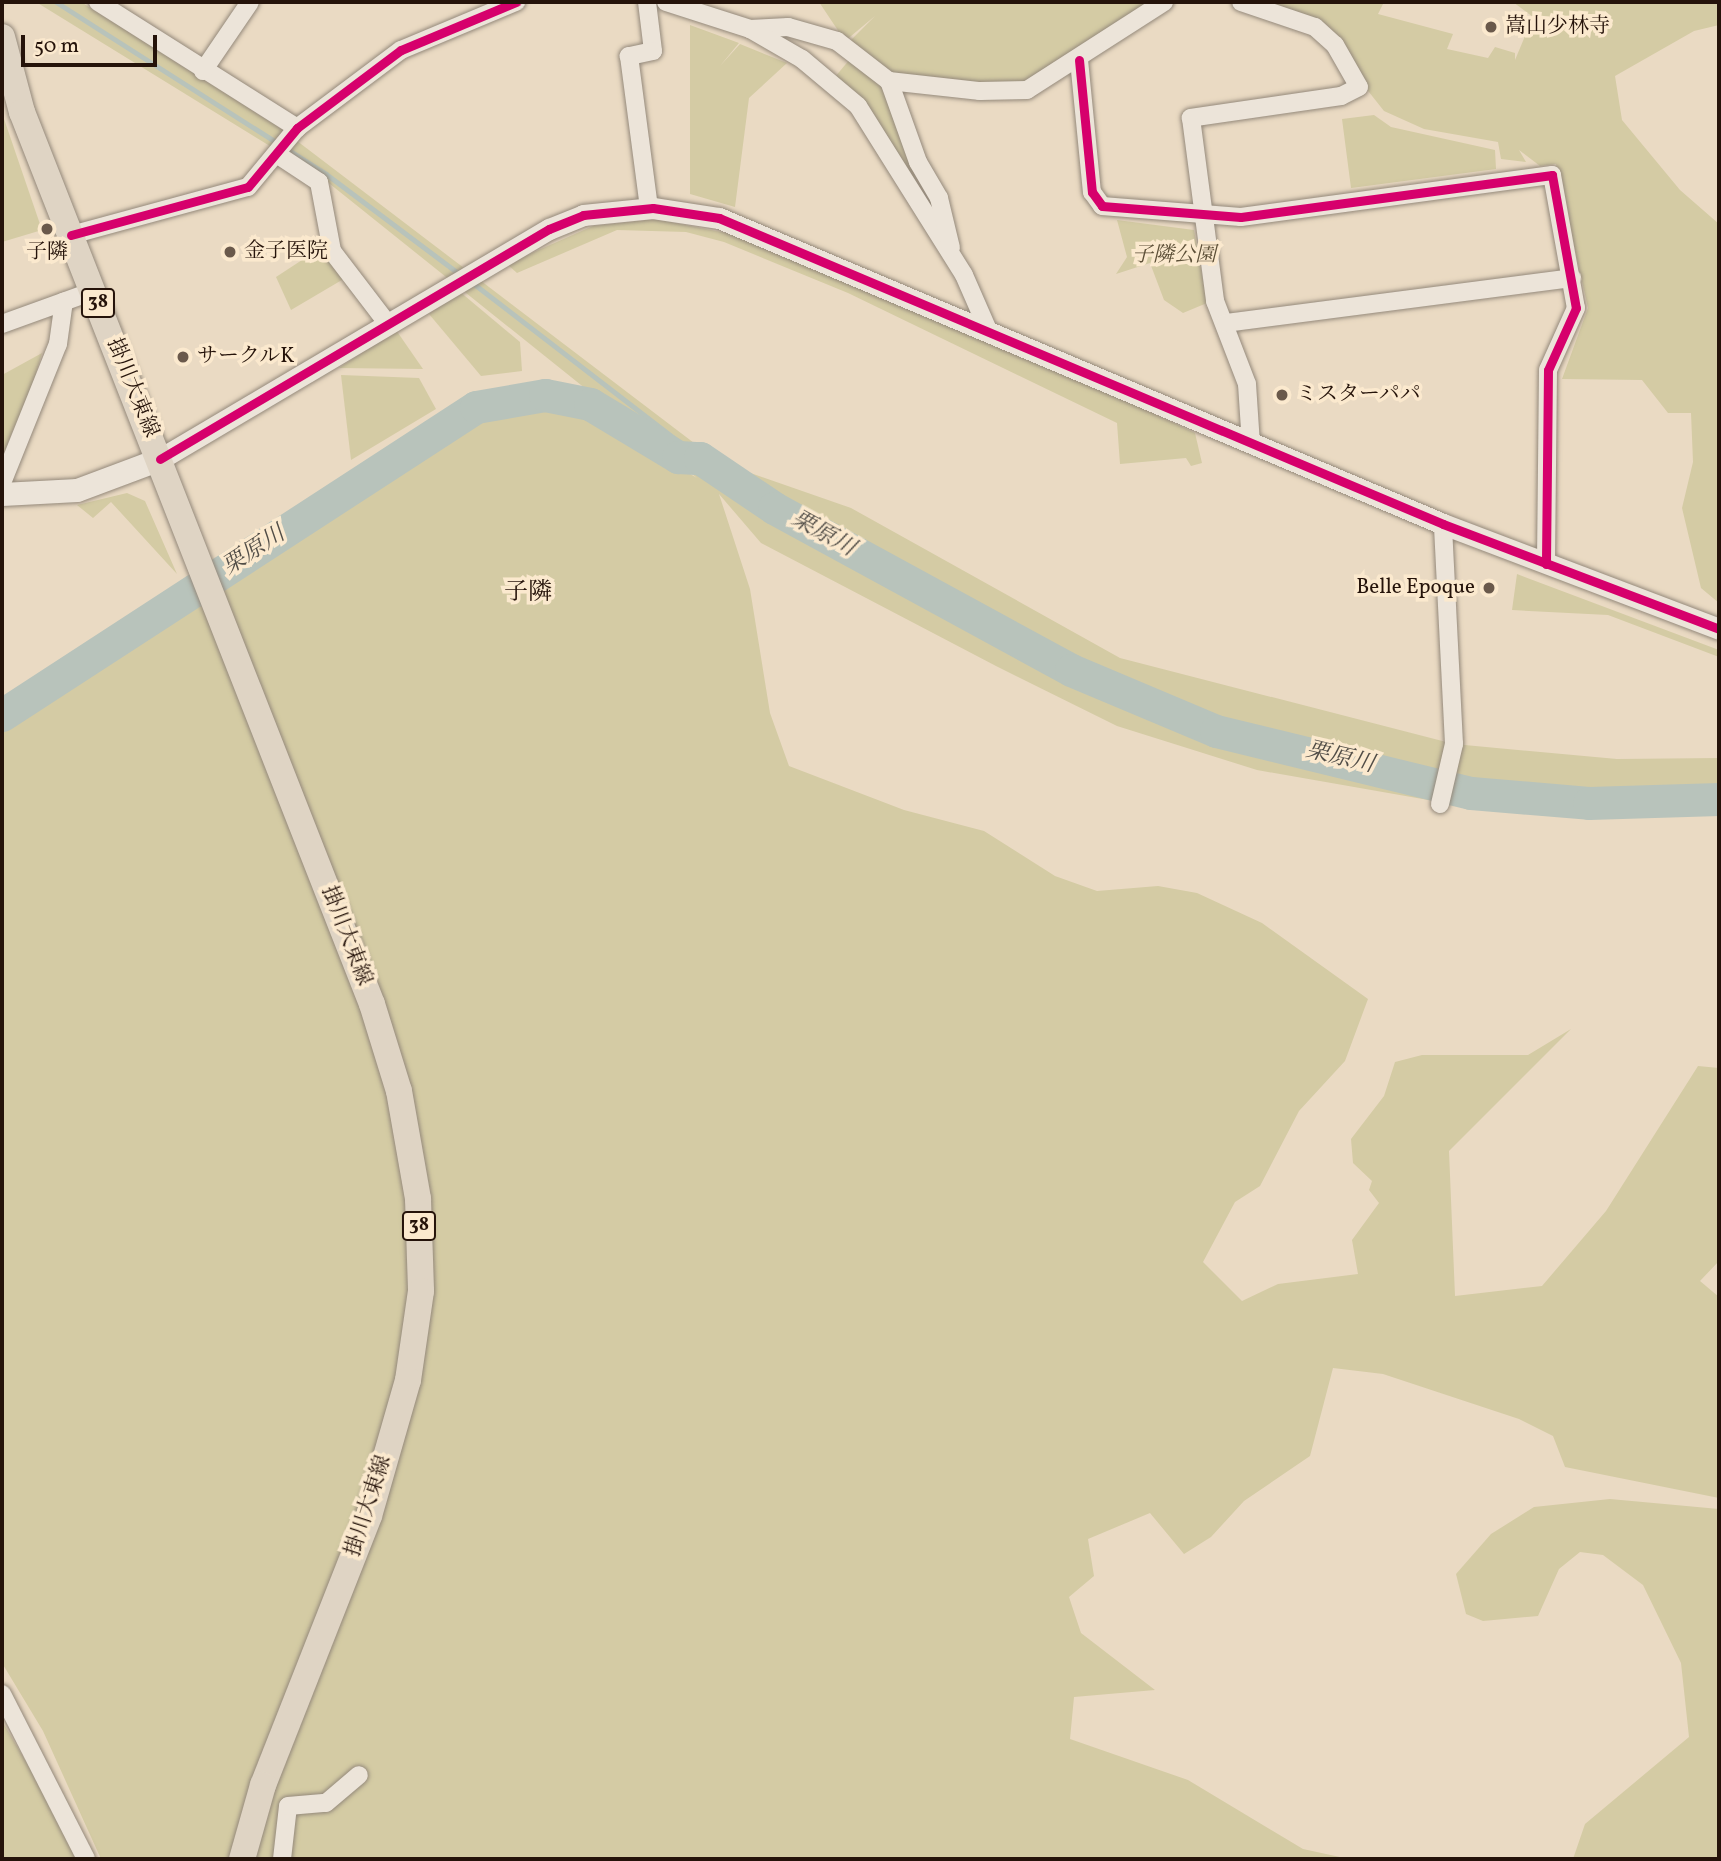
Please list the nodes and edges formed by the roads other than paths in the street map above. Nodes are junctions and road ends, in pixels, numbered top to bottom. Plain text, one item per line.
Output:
1 (98, 2) edge
2 (250, 2) edge
3 (516, 2) edge
4 (647, 2) edge
5 (666, 2) edge
6 (1163, 2) edge
7 (1241, 2) edge
8 (750, 29) junction
9 (2, 37) edge
10 (1079, 60) junction
11 (203, 71) junction
12 (889, 81) junction
13 (293, 132) junction
14 (279, 153) junction
15 (649, 208) junction
16 (1202, 217) junction
17 (71, 235) junction
18 (954, 261) junction
19 (1572, 278) junction
20 (93, 291) junction
21 (64, 301) junction
22 (387, 323) junction
23 (1226, 323) junction
24 (2, 324) edge
25 (988, 331) junction
26 (1251, 444) junction
27 (160, 459) junction
28 (2, 483) edge
29 (2, 494) edge
30 (1443, 524) junction
31 (1546, 564) junction
32 (1719, 629) edge
33 (1440, 804) dead end
34 (2, 1694) edge
35 (359, 1774) dead end
36 (86, 1859) edge
37 (242, 1859) edge
38 (282, 1859) edge

1 - 11 street
2 - 11 street
3 - 13 street
4 - 15 street
5 - 8 street
6 - 10 street
7 - 16 street
8 - 12 street
8 - 18 street
9 - 17 main road, 掛川大東線 / 38
10 - 12 street
10 - 16 street
11 - 13 street
12 - 18 street
13 - 14 street
14 - 17 street
14 - 22 street
15 - 22 street
15 - 25 street
16 - 19 street
16 - 23 street
17 - 20 main road, 掛川大東線 / 38
18 - 25 street
19 - 23 street
19 - 31 street
20 - 21 street
20 - 27 main road, 掛川大東線 / 38
21 - 24 street
21 - 28 street
22 - 27 street
23 - 26 street
25 - 26 street
26 - 30 street
27 - 29 main road
27 - 37 main road, 掛川大東線 / 38
30 - 31 street
30 - 33 street
31 - 32 street
34 - 36 street
35 - 38 street

